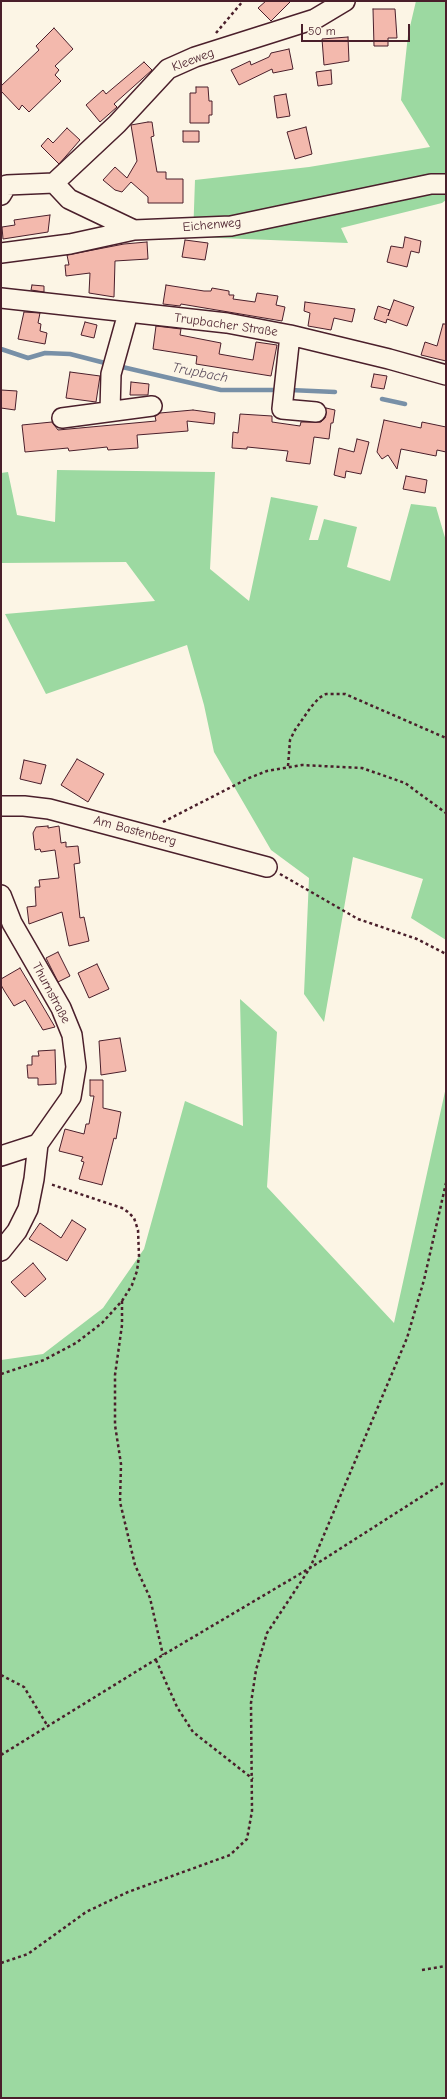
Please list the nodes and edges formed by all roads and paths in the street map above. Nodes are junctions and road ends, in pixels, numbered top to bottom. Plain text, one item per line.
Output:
1 (243, 1) edge
2 (345, 1) edge
3 (214, 34) dead end
4 (54, 183) junction
5 (446, 184) edge
6 (1, 196) edge
7 (134, 230) junction
8 (1, 253) edge
9 (1, 298) edge
10 (128, 312) junction
11 (290, 335) junction
12 (446, 375) edge
13 (152, 406) dead end
14 (110, 411) junction
15 (316, 412) dead end
16 (62, 418) dead end
17 (446, 738) edge
18 (288, 766) junction
19 (1, 806) edge
20 (446, 813) edge
21 (141, 833) junction
22 (267, 867) joint
23 (1, 895) edge
24 (446, 954) edge
25 (38, 1144) junction
26 (1, 1156) edge
27 (34, 1179) junction
28 (446, 1183) edge
29 (1, 1251) edge
30 (122, 1301) junction
31 (1, 1374) edge
32 (446, 1481) edge
33 (310, 1568) junction
34 (163, 1655) junction
35 (156, 1660) junction
36 (1, 1675) edge
37 (47, 1725) junction
38 (1, 1755) edge
39 (253, 1779) junction
40 (1, 1963) edge
41 (446, 1966) edge
42 (422, 1970) dead end

1 - 3 path
2 - 4 street, Kleeweg
4 - 6 street
4 - 7 street
5 - 7 street, Eichenweg
7 - 8 street, Eichenweg
9 - 10 street, Trupbacher Straße
10 - 11 street, Trupbacher Straße
10 - 14 street
11 - 12 street, Trupbacher Straße
11 - 15 street
13 - 14 street
14 - 16 street
17 - 18 path
18 - 20 path
18 - 21 path
19 - 21 street, Am Bastenberg
21 - 22 street, Am Bastenberg
22 - 24 path
23 - 25 street, Thurnstraße
25 - 26 street
25 - 27 street
27 - 29 street
27 - 30 path
28 - 33 path
30 - 31 path
30 - 34 path
32 - 33 path
33 - 34 path
33 - 39 path
34 - 35 path
35 - 37 path
35 - 39 path
36 - 37 path
37 - 38 path
39 - 40 path
41 - 42 path

